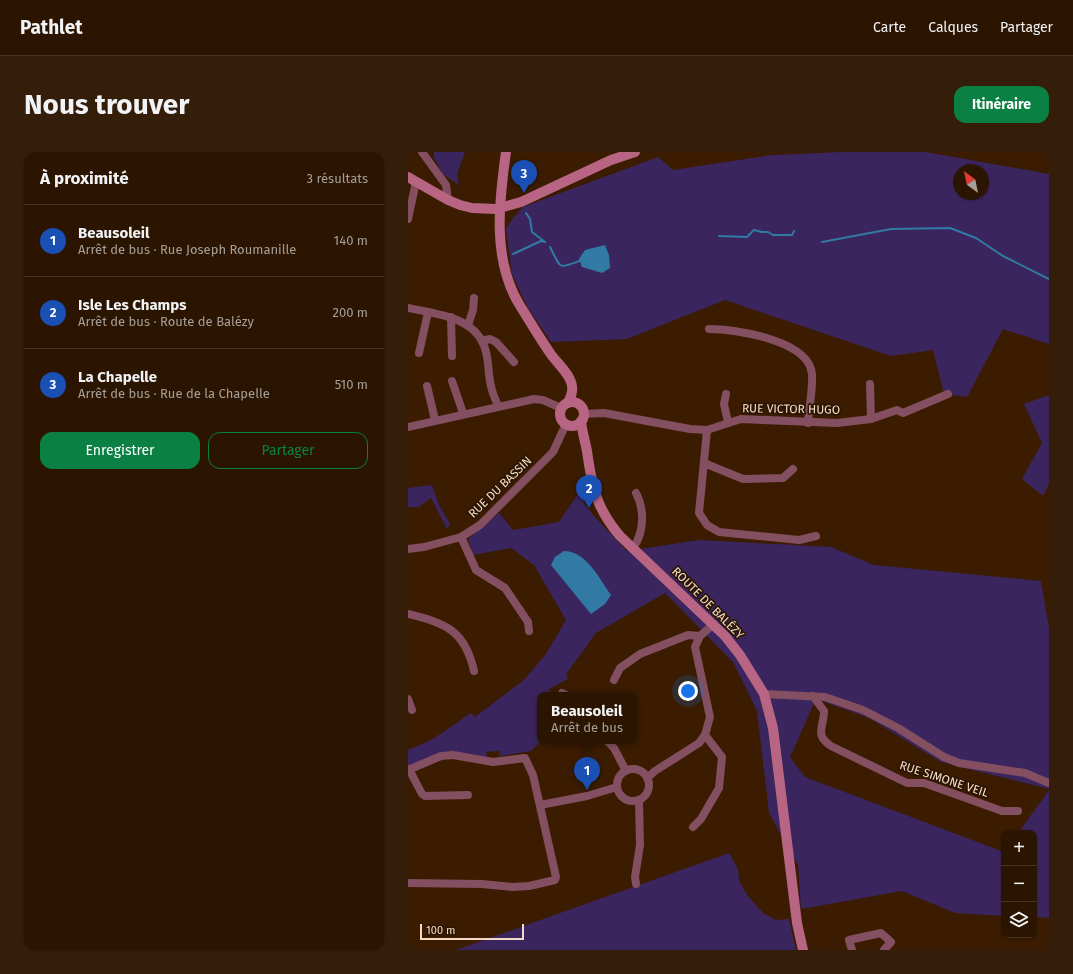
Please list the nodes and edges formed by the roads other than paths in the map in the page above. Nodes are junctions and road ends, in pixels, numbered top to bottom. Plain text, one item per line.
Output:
1 (422, 152) edge
2 (506, 152) edge
3 (634, 152) edge
4 (412, 179) edge
5 (448, 200) junction
6 (502, 208) junction
7 (408, 219) edge
8 (474, 298) dead end
9 (408, 308) edge
10 (428, 312) junction
11 (451, 317) junction
12 (468, 325) junction
13 (709, 330) dead end
14 (482, 341) junction
15 (419, 353) dead end
16 (452, 356) dead end
17 (514, 362) dead end
18 (452, 381) dead end
19 (870, 384) dead end
20 (427, 386) dead end
21 (572, 392) junction
22 (726, 394) dead end
23 (948, 394) dead end
24 (578, 405) junction
25 (498, 406) junction
26 (565, 406) junction
27 (463, 413) junction
28 (435, 420) junction
29 (871, 420) junction
30 (576, 421) junction
31 (728, 422) junction
32 (808, 423) junction
33 (408, 427) edge
34 (707, 430) junction
35 (704, 463) junction
36 (793, 469) dead end
37 (636, 493) dead end
38 (816, 536) dead end
39 (462, 537) junction
40 (633, 548) junction
41 (408, 549) edge
42 (408, 614) edge
43 (714, 624) junction
44 (529, 631) dead end
45 (700, 636) junction
46 (474, 671) dead end
47 (614, 680) dead end
48 (764, 694) junction
49 (813, 696) junction
50 (408, 699) edge
51 (412, 710) dead end
52 (705, 735) junction
53 (610, 744) edge
54 (408, 769) edge
55 (626, 771) junction
56 (647, 778) junction
57 (1049, 783) edge
58 (617, 787) junction
59 (468, 795) dead end
60 (639, 800) junction
61 (540, 805) junction
62 (1018, 811) dead end
63 (693, 827) dead end
64 (408, 883) edge
65 (636, 884) dead end
66 (803, 950) edge
67 (852, 950) edge
68 (884, 950) edge

1 - 5 street
2 - 6 main road, ROUTE DE BALÉZY
3 - 6 main road
4 - 5 main road
4 - 7 street
5 - 6 main road
6 - 21 main road, ROUTE DE BALÉZY
8 - 12 street
9 - 10 street
10 - 11 street
10 - 15 street
11 - 12 street
11 - 16 street
12 - 14 street
13 - 32 street
14 - 17 street
14 - 25 street
18 - 27 street
19 - 29 street
20 - 28 street
21 - 24 main road, ROUTE DE BALÉZY
21 - 26 main road
22 - 31 street
23 - 29 street, RUE VICTOR HUGO
24 - 26 main road
24 - 30 main road, ROUTE DE BALÉZY
25 - 26 street
25 - 27 street
26 - 30 main road
27 - 28 street
28 - 33 street
29 - 32 street, RUE VICTOR HUGO
30 - 34 street, RUE VICTOR HUGO
30 - 39 street, RUE DU BASSIN
30 - 40 main road, ROUTE DE BALÉZY
31 - 32 street, RUE VICTOR HUGO
31 - 34 street, RUE VICTOR HUGO
34 - 35 street
35 - 36 street
35 - 38 street
37 - 40 street
39 - 41 street, RUE DU BASSIN
39 - 44 street
40 - 43 main road, ROUTE DE BALÉZY
42 - 46 street
43 - 45 street
43 - 48 main road, ROUTE DE BALÉZY
45 - 47 street
45 - 52 street
48 - 49 street
48 - 66 main road, ROUTE DE BALÉZY
49 - 57 street
49 - 62 street, RUE SIMONE VEIL
50 - 51 street
52 - 56 street
52 - 63 street
53 - 55 street
54 - 59 street
54 - 61 street
55 - 56 street
55 - 58 street
56 - 60 street
58 - 60 street
58 - 61 street
60 - 65 street
61 - 64 street
67 - 68 street

